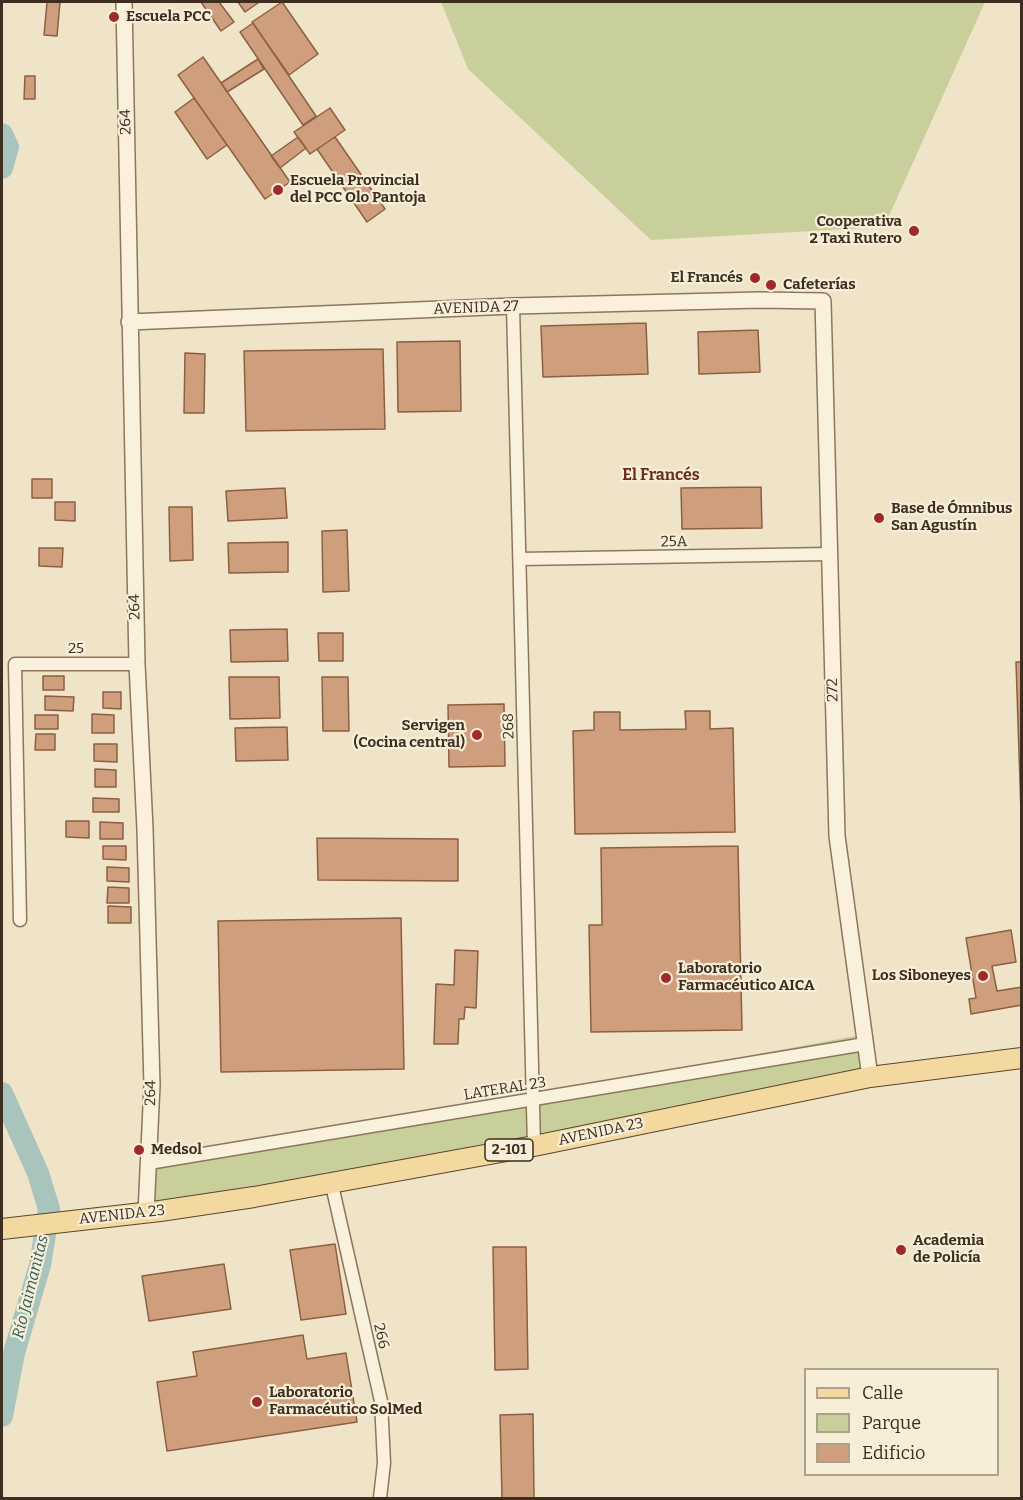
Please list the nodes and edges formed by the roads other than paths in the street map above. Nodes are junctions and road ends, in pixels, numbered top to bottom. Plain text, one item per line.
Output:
1 (124, 2) edge
2 (823, 300) joint
3 (513, 306) junction
4 (129, 322) junction
5 (830, 554) junction
6 (520, 559) junction
7 (137, 664) junction
8 (20, 920) dead end
9 (865, 1044) junction
10 (1022, 1058) edge
11 (870, 1077) junction
12 (533, 1099) junction
13 (534, 1146) junction
14 (149, 1163) junction
15 (331, 1181) junction
16 (146, 1213) junction
17 (6, 1228) edge
18 (380, 1498) edge

1 - 4 street, 264
2 - 3 street, AVENIDA 27
2 - 5 street, 272
3 - 4 street, AVENIDA 27
3 - 6 street, 268
4 - 7 street, 264
5 - 6 street, 25A
5 - 9 street, 272
6 - 12 street, 268
7 - 8 street, 25
7 - 14 street, 264
9 - 11 street, 272
9 - 12 street, LATERAL 23
10 - 11 main road, AVENIDA 23 / 2-101
11 - 13 main road, AVENIDA 23 / 2-101
12 - 13 street, 268
12 - 14 street, LATERAL 23
13 - 15 main road, AVENIDA 23 / 2-101
14 - 16 street, 264
15 - 16 main road, AVENIDA 23 / 2-101
15 - 18 street, 266
16 - 17 main road, AVENIDA 23 / 2-101

